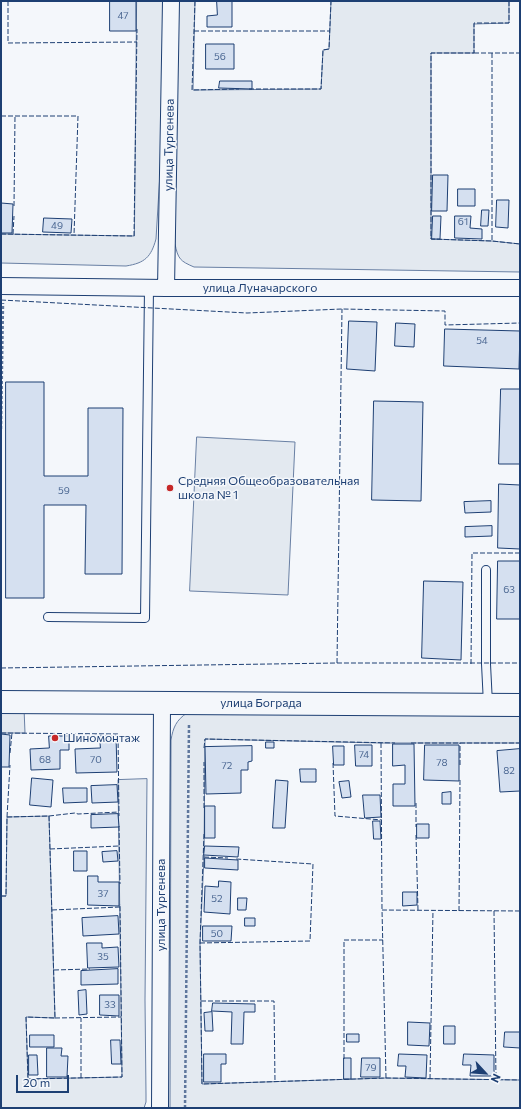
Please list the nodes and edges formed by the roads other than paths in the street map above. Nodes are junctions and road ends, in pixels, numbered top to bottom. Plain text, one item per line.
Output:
1 (171, 1) edge
2 (2, 286) edge
3 (149, 288) junction
4 (166, 288) junction
5 (520, 288) edge
6 (486, 570) dead end
7 (48, 617) dead end
8 (1, 702) edge
9 (162, 702) junction
10 (488, 704) junction
11 (520, 705) edge
12 (160, 1108) edge

1 - 4 street, улица Тургенева
2 - 3 street, улица Луначарского
3 - 4 street, улица Луначарского
3 - 7 lane
4 - 5 street, улица Луначарского
6 - 10 lane
8 - 9 street, улица Бограда
9 - 10 street, улица Бограда
9 - 12 street, улица Тургенева
10 - 11 street, улица Бограда

